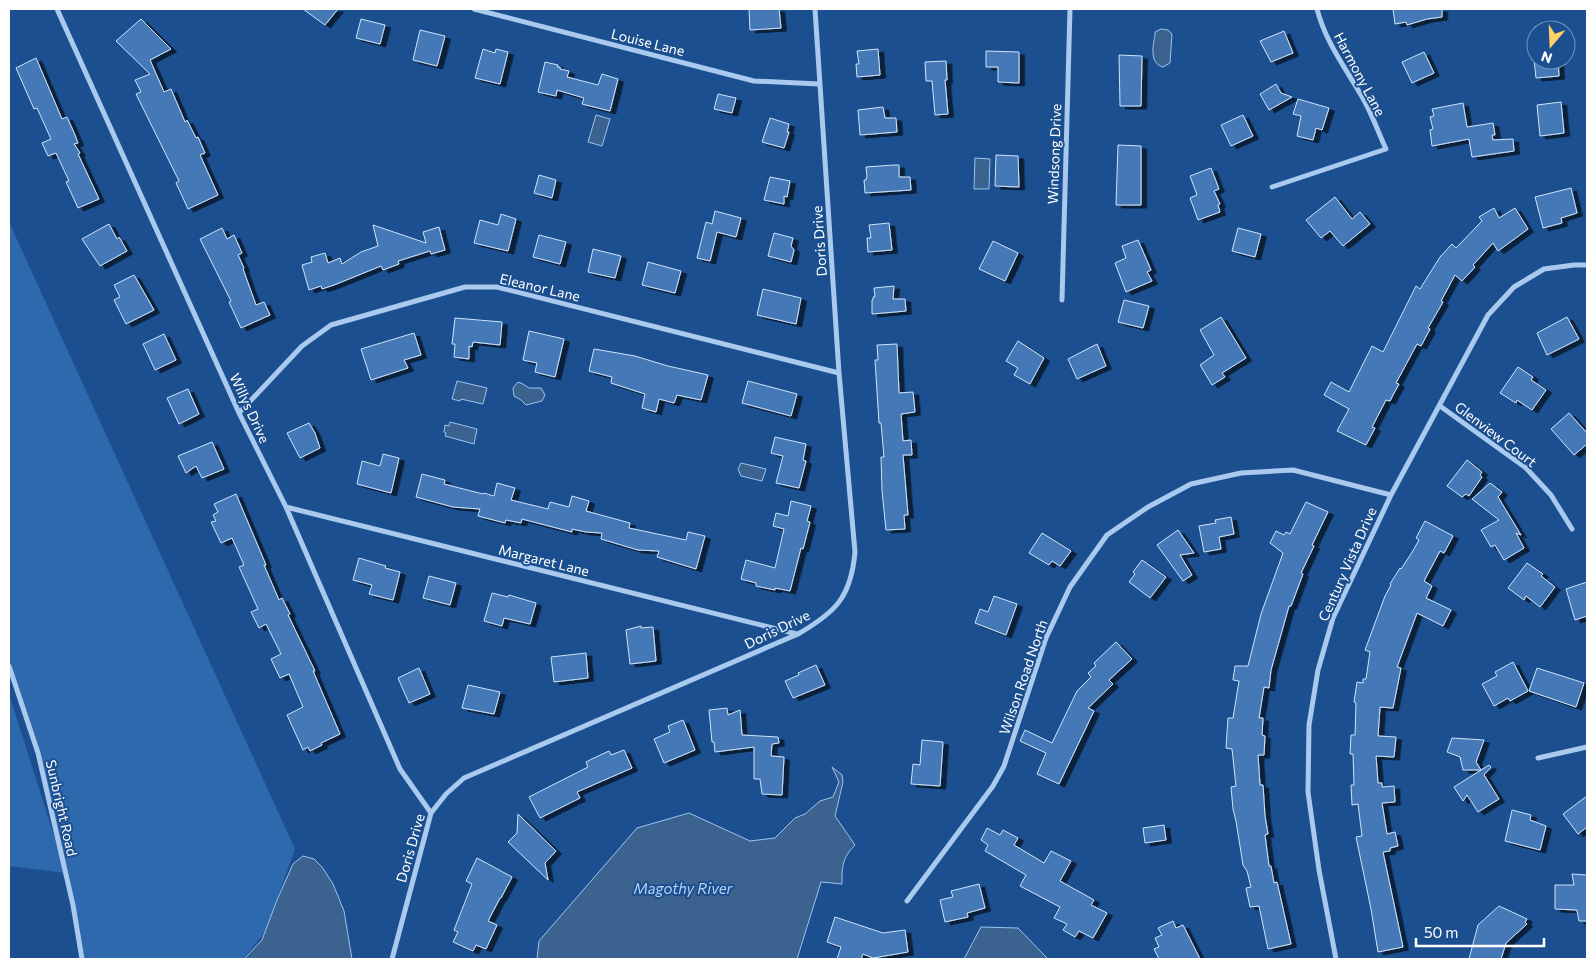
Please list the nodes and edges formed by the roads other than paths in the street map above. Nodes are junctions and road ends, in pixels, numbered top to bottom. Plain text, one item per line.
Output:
1 (57, 9) edge
2 (474, 9) edge
3 (815, 9) edge
4 (1070, 9) edge
5 (1317, 9) edge
6 (819, 84) junction
7 (1272, 187) dead end
8 (1587, 265) edge
9 (1062, 300) dead end
10 (839, 373) junction
11 (1440, 406) junction
12 (239, 414) junction
13 (1391, 495) junction
14 (286, 507) junction
15 (1572, 529) dead end
16 (798, 634) junction
17 (9, 666) edge
18 (1587, 747) edge
19 (1538, 758) dead end
20 (431, 813) junction
21 (907, 901) dead end
22 (82, 959) edge
23 (392, 959) edge
24 (1336, 959) edge

1 - 12 street, Willys Drive
2 - 6 street, Louise Lane
3 - 6 street, Doris Drive
4 - 9 street, Windsong Drive
5 - 7 street, Harmony Lane
6 - 10 street, Doris Drive
8 - 11 street, Century Vista Drive
10 - 12 street, Eleanor Lane
10 - 16 street, Doris Drive
11 - 13 street, Century Vista Drive
11 - 15 street, Glenview Court
12 - 14 street, Willys Drive
13 - 21 street, Wilson Road North
13 - 24 street, Century Vista Drive
14 - 16 street, Margaret Lane
14 - 20 street, Willys Drive
16 - 20 street, Doris Drive
17 - 22 street, Sunbright Road
18 - 19 street
20 - 23 street, Doris Drive

